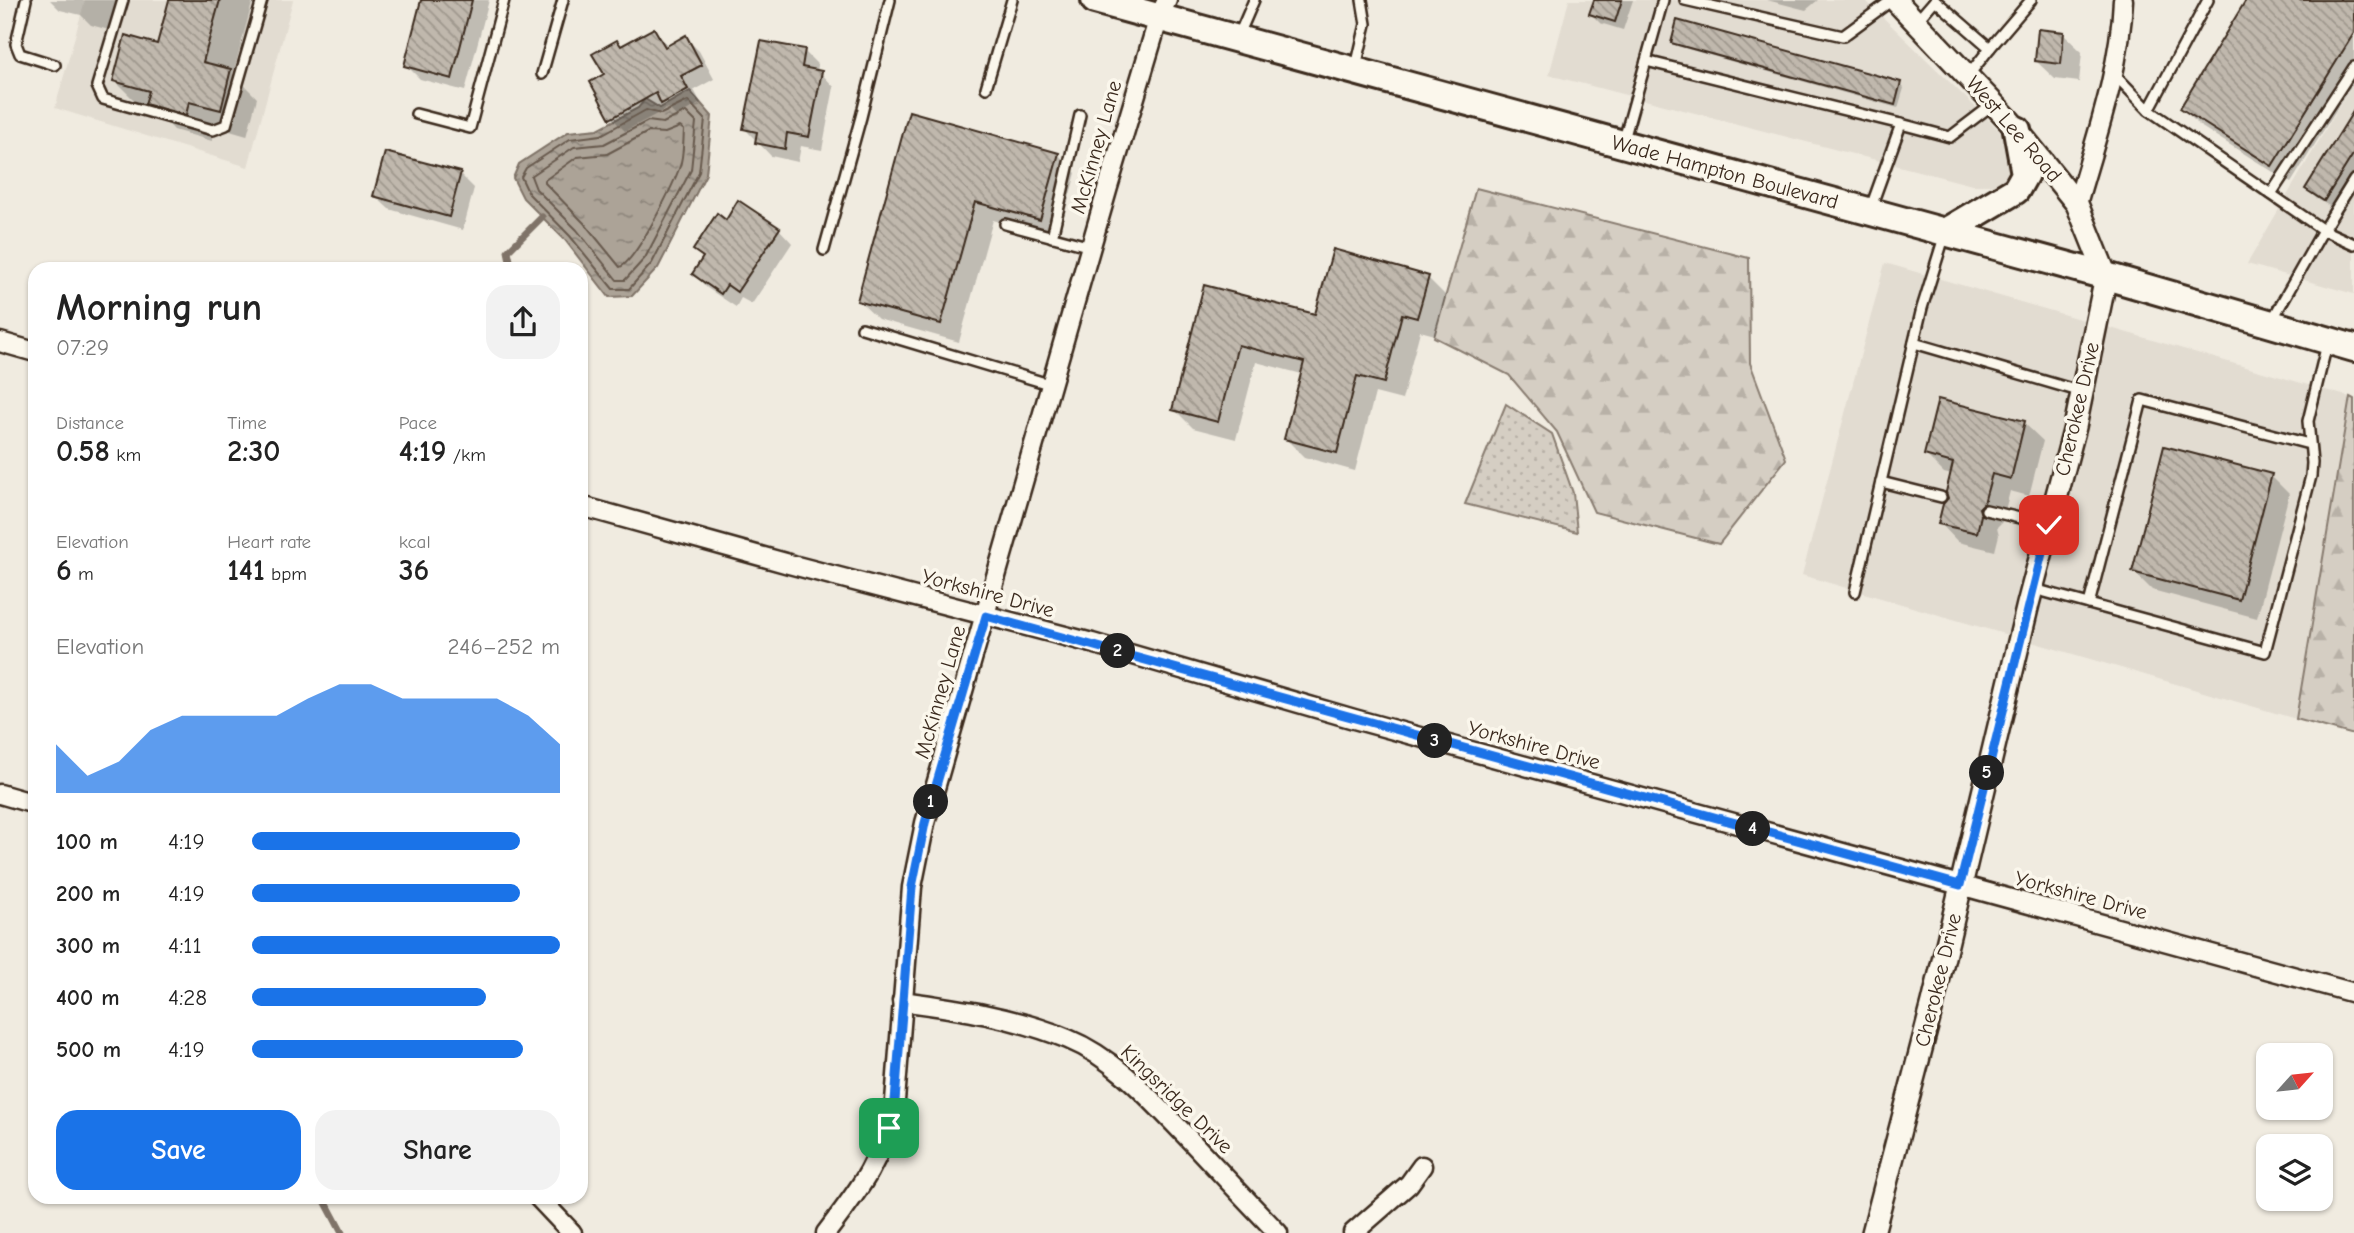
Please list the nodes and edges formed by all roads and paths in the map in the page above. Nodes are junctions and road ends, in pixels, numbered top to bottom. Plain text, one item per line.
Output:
1 (26, 0) edge
2 (123, 0) edge
3 (262, 0) edge
4 (504, 0) edge
5 (563, 0) edge
6 (890, 0) edge
7 (1012, 0) edge
8 (1096, 0) edge
9 (1254, 0) edge
10 (1362, 0) edge
11 (1663, 0) edge
12 (1685, 0) edge
13 (1894, 0) edge
14 (1935, 0) edge
15 (2031, 0) edge
16 (2123, 0) edge
17 (2208, 0) edge
18 (1163, 9) edge
19 (1916, 22) junction
20 (1237, 39) junction
21 (1990, 48) junction
22 (1646, 61) junction
23 (55, 65) dead end
24 (2354, 67) edge
25 (1355, 71) junction
26 (542, 74) dead end
27 (2114, 75) junction
28 (1968, 76) junction
29 (986, 88) dead end
30 (1994, 104) junction
31 (2149, 110) junction
32 (416, 114) dead end
33 (1080, 115) dead end
34 (1901, 124) junction
35 (2017, 130) junction
36 (1622, 144) junction
37 (2354, 180) edge
38 (2271, 194) junction
39 (2077, 204) junction
40 (1869, 212) junction
41 (1005, 224) dead end
42 (2323, 230) junction
43 (1945, 232) junction
44 (1052, 237) junction
45 (2354, 244) edge
46 (1091, 247) junction
47 (824, 250) dead end
48 (2106, 276) junction
49 (2270, 324) junction
50 (862, 328) dead end
51 (0, 342) edge
52 (1914, 343) junction
53 (2347, 345) edge
54 (28, 350) edge
55 (1052, 385) junction
56 (2082, 392) junction
57 (2309, 444) junction
58 (1881, 482) junction
59 (1941, 497) dead end
60 (588, 508) edge
61 (1986, 510) dead end
62 (2049, 525) junction
63 (2032, 588) junction
64 (1855, 592) dead end
65 (2090, 604) junction
66 (986, 616) junction
67 (0, 794) edge
68 (28, 802) edge
69 (1960, 885) junction
70 (2354, 993) edge
71 (902, 1001) junction
72 (1422, 1166) dead end
73 (545, 1204) edge
74 (572, 1233) edge
75 (826, 1233) edge
76 (1278, 1233) edge
77 (1353, 1233) edge
78 (1873, 1233) edge

1 - 23 lane
2 - 3 lane
4 - 32 lane
5 - 26 lane
6 - 47 lane
7 - 29 lane
8 - 18 main road, Wade Hampton Boulevard
9 - 20 lane
10 - 25 lane
11 - 22 lane
12 - 13 lane
13 - 19 street, West Lee Road
14 - 19 lane
14 - 21 lane
15 - 21 lane
16 - 27 street
17 - 31 lane
18 - 20 main road, Wade Hampton Boulevard
18 - 46 street, McKinney Lane
19 - 28 street, West Lee Road
20 - 25 main road, Wade Hampton Boulevard
21 - 28 lane
22 - 34 lane
22 - 36 lane
24 - 38 lane
25 - 36 main road, Wade Hampton Boulevard
27 - 31 lane
27 - 39 street
28 - 30 street, West Lee Road
30 - 34 lane
30 - 35 street, West Lee Road
31 - 38 lane
33 - 44 lane
34 - 40 lane
35 - 39 street, West Lee Road
35 - 43 main road
36 - 40 main road, Wade Hampton Boulevard
37 - 42 lane
38 - 42 lane
39 - 48 street, West Lee Road
40 - 43 main road, Wade Hampton Boulevard
41 - 44 lane
42 - 45 lane
42 - 49 lane
43 - 48 main road, Wade Hampton Boulevard
43 - 52 lane
44 - 46 lane
46 - 55 street, McKinney Lane
48 - 49 main road, Wade Hampton Boulevard
48 - 56 street, Cherokee Drive
49 - 53 main road, Wade Hampton Boulevard
50 - 55 lane
51 - 54 street
52 - 56 lane
52 - 58 lane
53 - 57 lane
55 - 66 street, McKinney Lane
56 - 62 street, Cherokee Drive
57 - 65 lane
57 - 65 lane
58 - 59 lane
58 - 64 lane
60 - 66 street, Yorkshire Drive
61 - 62 lane
62 - 63 street, Cherokee Drive
63 - 65 lane
63 - 69 street, Cherokee Drive
66 - 69 street, Yorkshire Drive
66 - 71 street, McKinney Lane
67 - 68 street
69 - 70 street, Yorkshire Drive
69 - 78 street, Cherokee Drive
71 - 75 street, McKinney Lane
71 - 76 street, Kingsridge Drive
72 - 77 street
73 - 74 street

